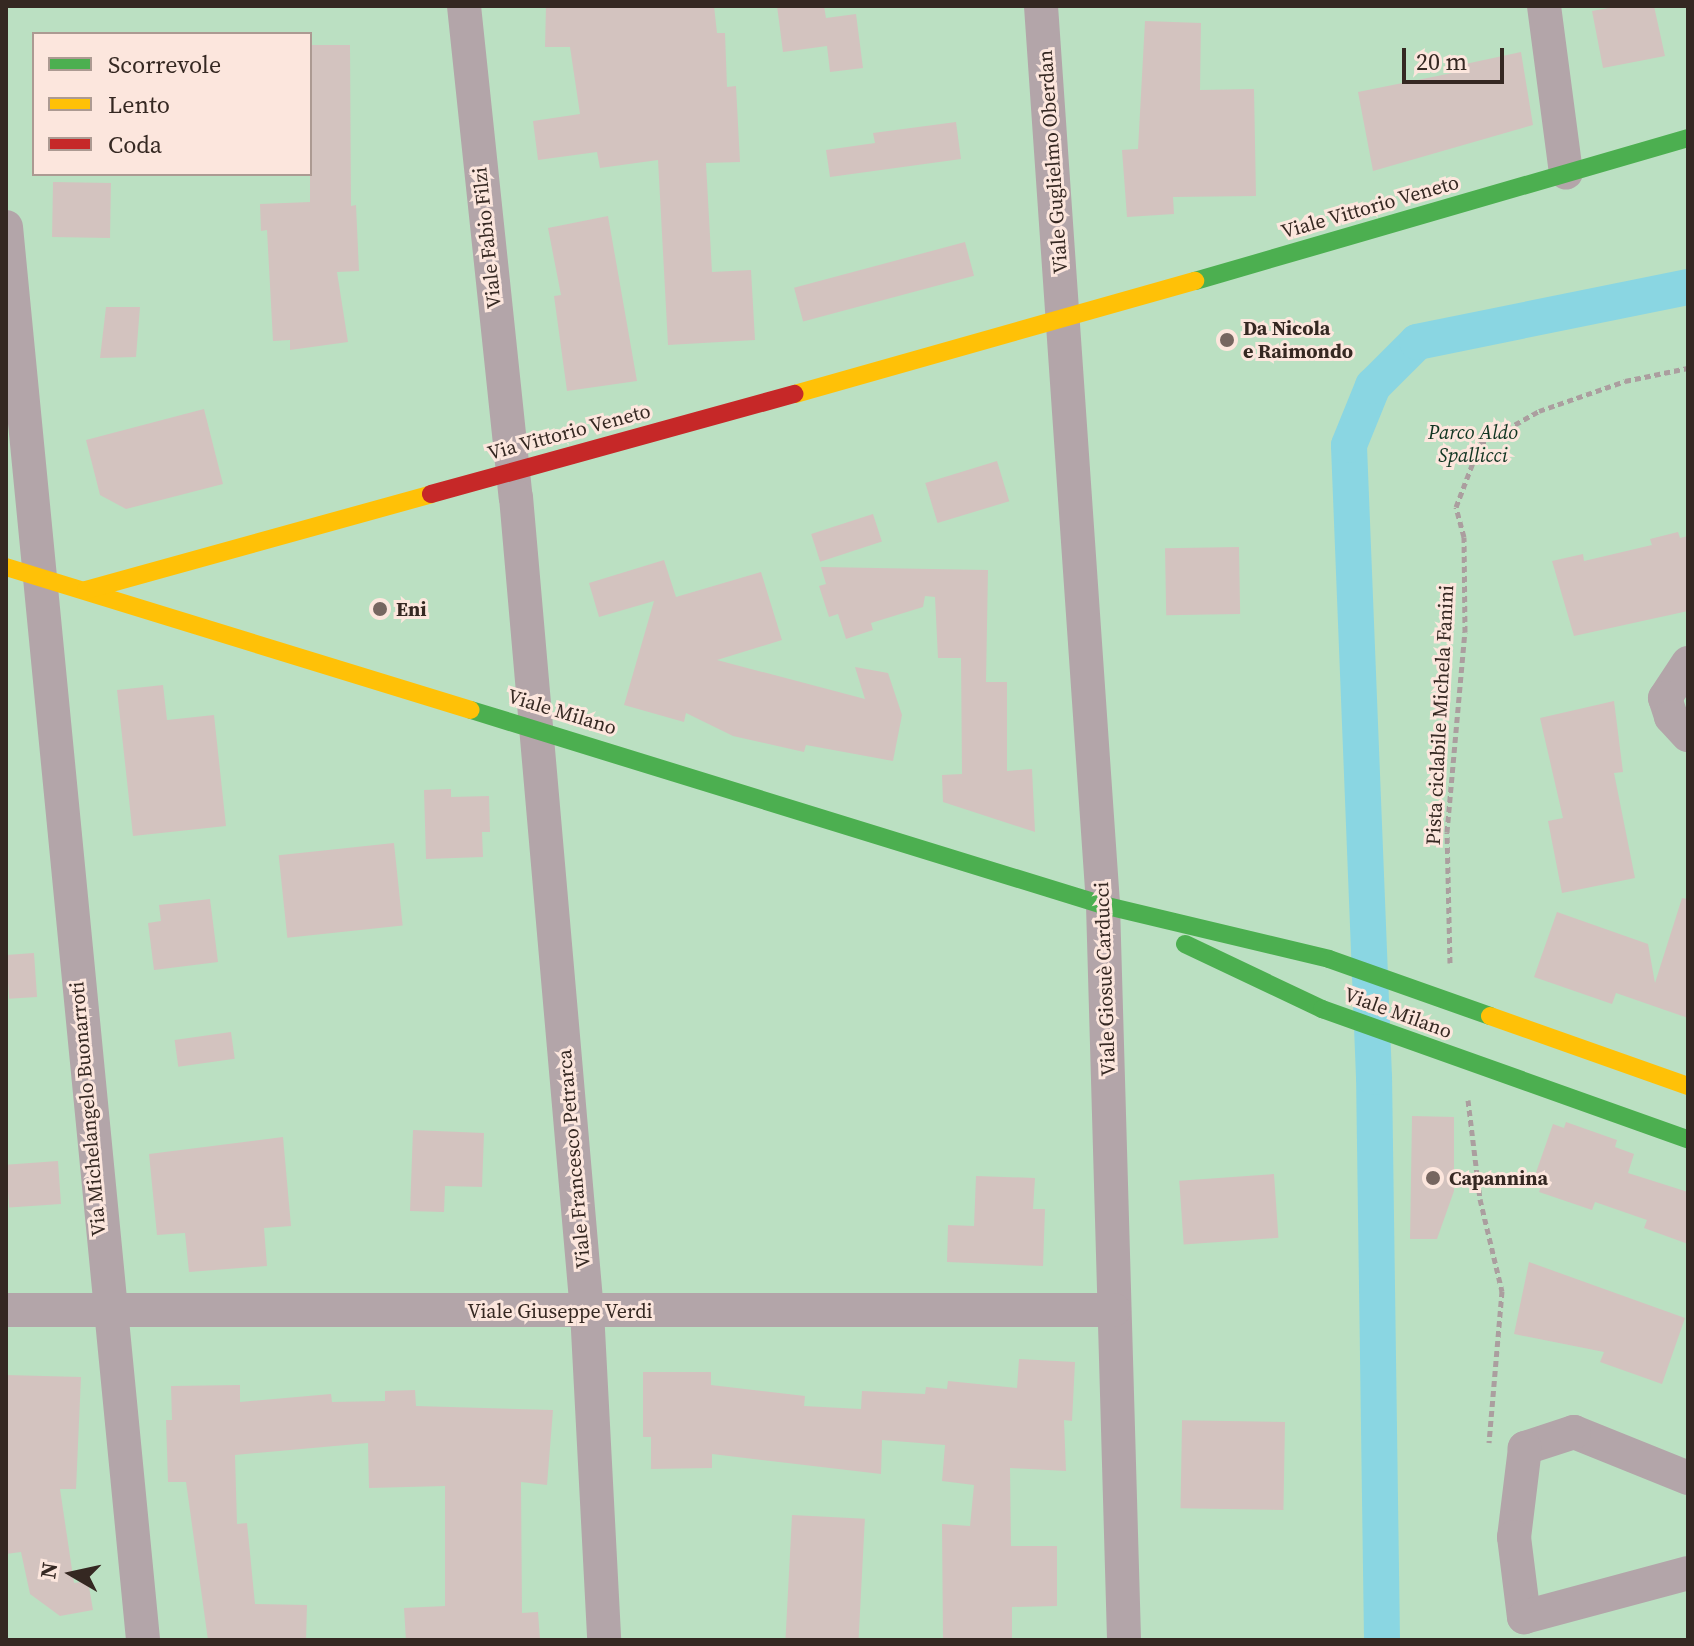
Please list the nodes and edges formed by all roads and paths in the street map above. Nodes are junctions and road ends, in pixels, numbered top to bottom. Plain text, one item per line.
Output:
1 (464, 6) edge
2 (1041, 6) edge
3 (1544, 6) edge
4 (1688, 138) edge
5 (1566, 173) junction
6 (6, 227) edge
7 (1065, 319) junction
8 (1688, 368) edge
9 (511, 470) junction
10 (178, 564) junction
11 (6, 567) edge
12 (38, 577) junction
13 (86, 590) junction
14 (181, 620) junction
15 (1688, 663) edge
16 (537, 727) junction
17 (1688, 735) edge
18 (1103, 905) junction
19 (1455, 1005) junction
20 (1462, 1058) junction
21 (1688, 1086) edge
22 (1688, 1139) edge
23 (6, 1310) edge
24 (107, 1310) junction
25 (1114, 1310) junction
26 (587, 1311) junction
27 (1488, 1457) dead end
28 (1688, 1478) edge
29 (1688, 1573) edge
30 (143, 1640) edge
31 (604, 1640) edge
32 (1124, 1640) edge

1 - 9 street, Viale Fabio Filzi
2 - 7 street, Viale Guglielmo Oberdan
3 - 5 street
4 - 5 street, Viale Vittorio Veneto
5 - 7 street, Viale Vittorio Veneto
6 - 12 street, Via Michelangelo Buonarroti
7 - 9 street, Via Vittorio Veneto
7 - 18 street, Viale Giosuè Carducci
8 - 19 path, Pista ciclabile Michela Fanini
9 - 10 street, Via Vittorio Veneto
9 - 16 street, Viale Fabio Filzi
10 - 13 street, Via Vittorio Veneto
10 - 14 street
11 - 12 street, Viale Milano
12 - 13 street, Viale Milano
12 - 24 street, Via Michelangelo Buonarroti
13 - 14 street, Viale Milano
14 - 16 street, Viale Milano
15 - 17 street
16 - 18 street, Viale Milano
16 - 26 street, Viale Francesco Petrarca
18 - 19 street, Viale Milano
18 - 20 street, Viale Milano
18 - 25 street, Viale Giosuè Carducci
19 - 21 street, Viale Milano
20 - 22 street, Viale Milano
20 - 27 path
23 - 24 street, Viale Giuseppe Verdi
24 - 26 street, Viale Giuseppe Verdi
24 - 30 street, Via Michelangelo Buonarroti
25 - 26 street, Viale Giuseppe Verdi
25 - 32 street, Viale Giosuè Carducci
26 - 31 street, Viale Francesco Petrarca
28 - 29 street

